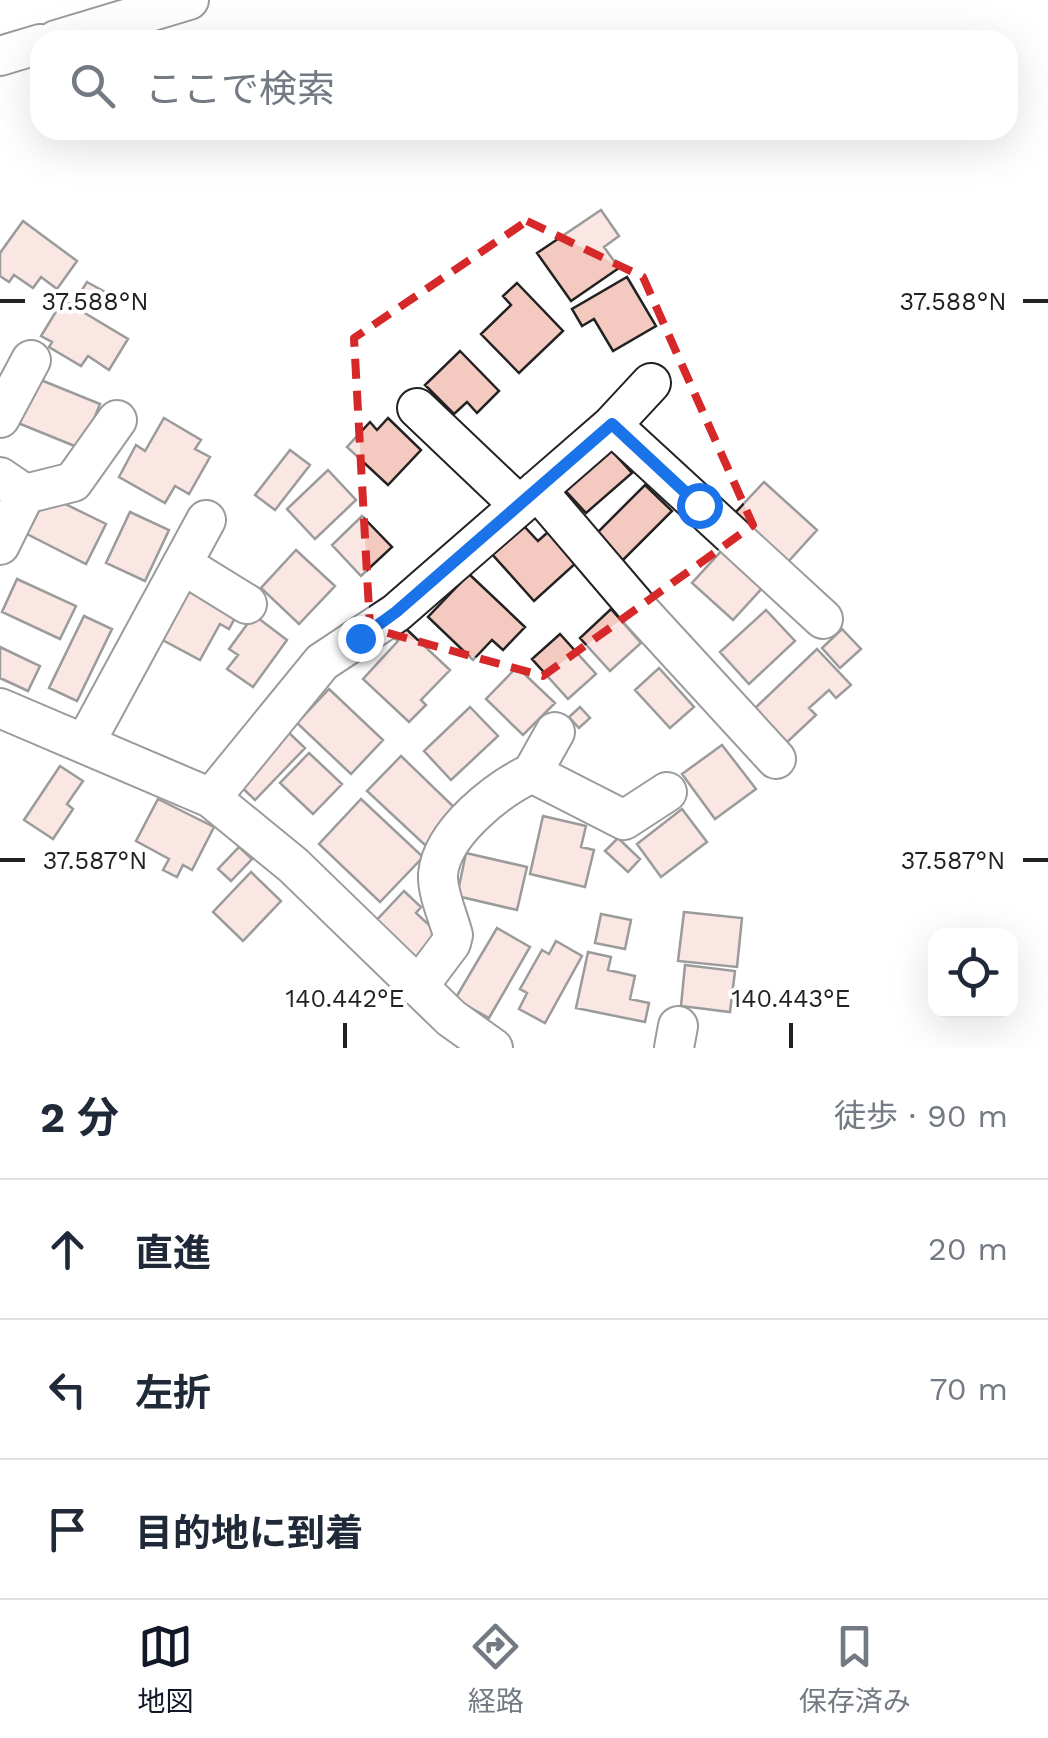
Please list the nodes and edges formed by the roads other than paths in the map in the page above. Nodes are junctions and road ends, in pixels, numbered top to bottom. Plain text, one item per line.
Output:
1 (190, 0) edge
2 (90, 30) edge
3 (30, 47) edge
4 (0, 56) edge
5 (32, 360) dead end
6 (651, 382) dead end
7 (418, 408) dead end
8 (0, 418) edge
9 (116, 420) dead end
10 (612, 424) junction
11 (13, 486) edge
12 (528, 497) junction
13 (206, 520) dead end
14 (0, 545) edge
15 (182, 564) junction
16 (248, 604) dead end
17 (823, 619) dead end
18 (0, 708) edge
19 (555, 732) dead end
20 (85, 743) junction
21 (776, 758) dead end
22 (532, 772) junction
23 (667, 792) dead end
24 (211, 798) junction
25 (418, 988) junction
26 (493, 1048) edge

1 - 2 street
3 - 4 street
5 - 8 street
6 - 10 street
7 - 12 street
9 - 11 street
10 - 12 street
10 - 17 street
11 - 14 street
12 - 21 street
12 - 24 street
13 - 15 street
15 - 16 street
15 - 20 street
18 - 20 street
19 - 22 street
20 - 24 street
22 - 23 street
22 - 25 street
24 - 25 street
25 - 26 street

